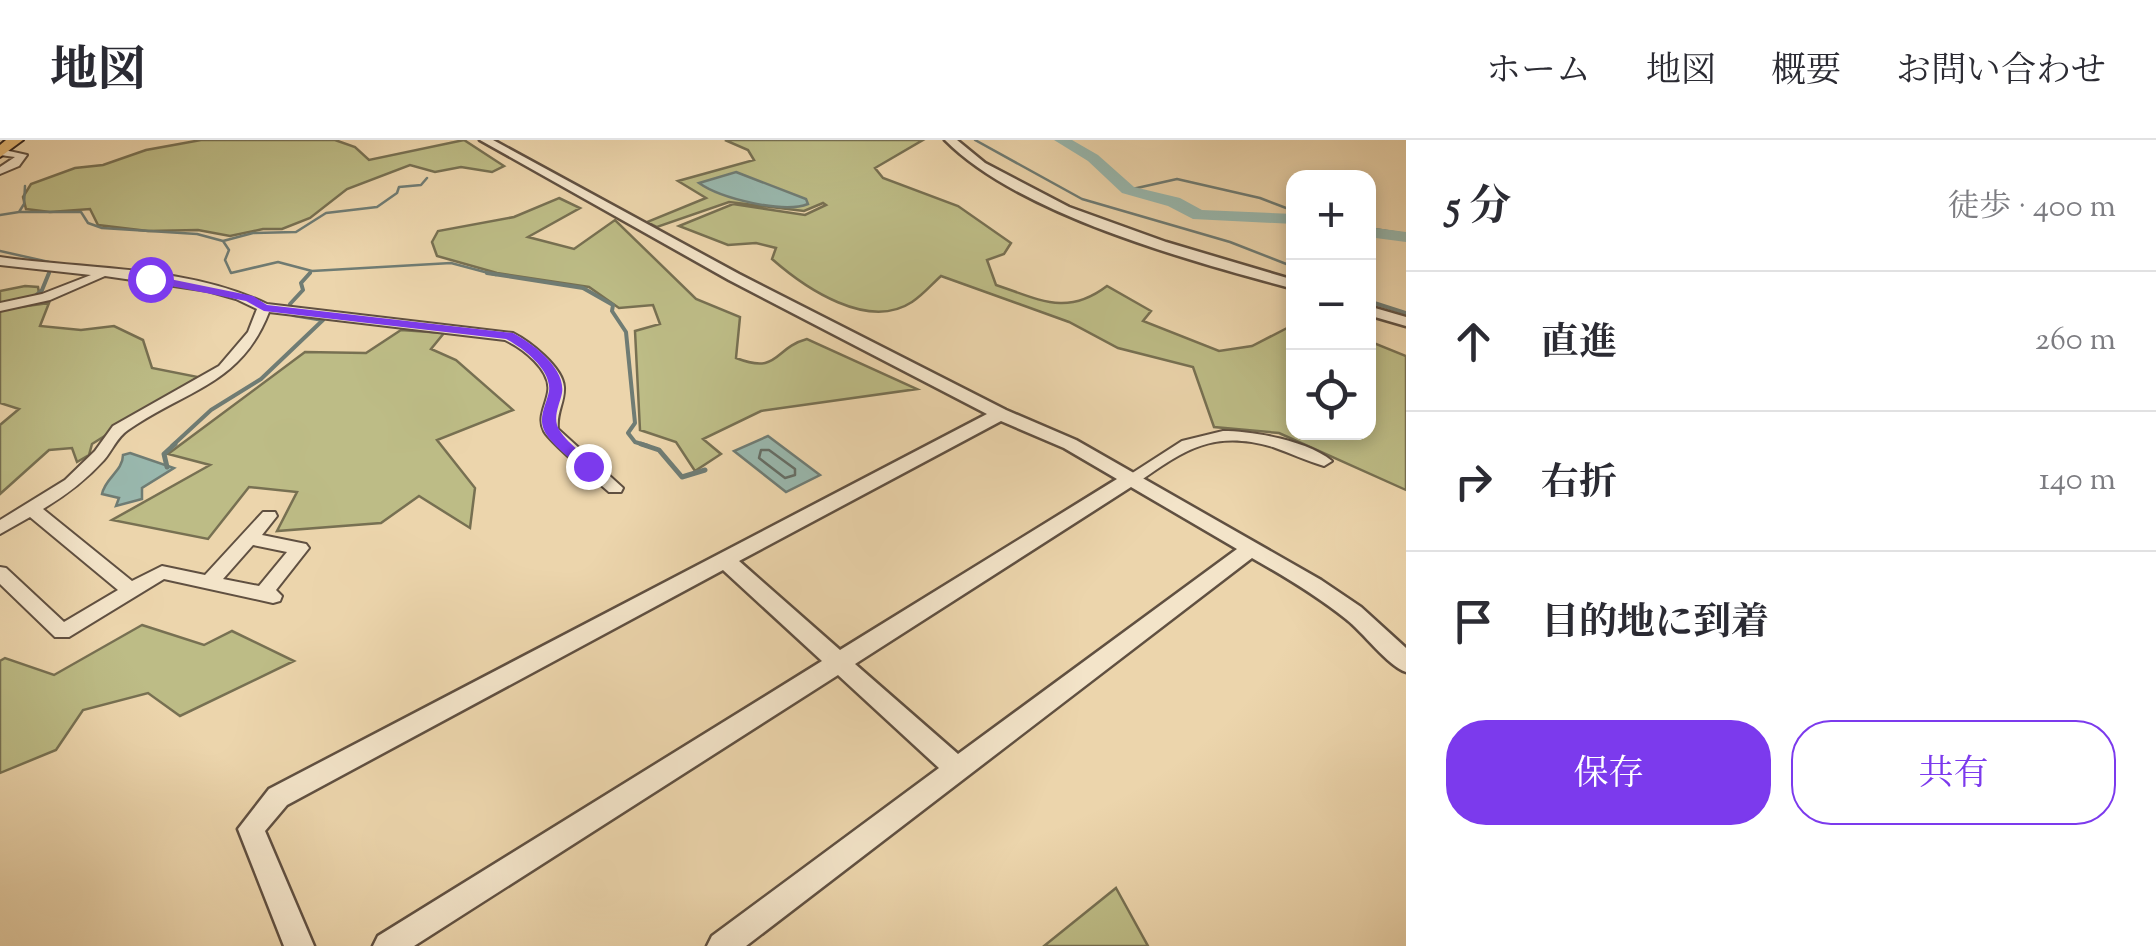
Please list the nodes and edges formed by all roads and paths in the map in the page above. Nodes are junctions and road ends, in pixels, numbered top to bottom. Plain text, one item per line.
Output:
1 (16, 140) edge
2 (485, 140) edge
3 (950, 140) edge
4 (0, 152) edge
5 (0, 170) edge
6 (0, 261) edge
7 (104, 274) junction
8 (1286, 282) edge
9 (0, 307) edge
10 (264, 308) junction
11 (1376, 313) edge
12 (1406, 322) edge
13 (1000, 414) junction
14 (1324, 461) dead end
15 (1131, 479) junction
16 (614, 488) dead end
17 (33, 510) junction
18 (269, 516) dead end
19 (0, 528) edge
20 (248, 538) junction
21 (1251, 548) junction
22 (726, 560) junction
23 (0, 574) edge
24 (209, 582) junction
25 (131, 590) junction
26 (840, 664) junction
27 (1406, 664) edge
28 (956, 768) junction
29 (299, 946) edge
30 (388, 946) edge
31 (722, 946) edge

1 - 4 highway
2 - 13 street
3 - 8 street
4 - 5 street
6 - 7 street
7 - 9 street
7 - 10 street
10 - 16 street
10 - 17 street
11 - 12 street
13 - 15 street
13 - 22 street
14 - 15 street
15 - 21 street
15 - 26 street
17 - 19 street
17 - 25 street
18 - 20 street
20 - 24 street
20 - 24 street
21 - 27 street
21 - 28 street
22 - 26 street
22 - 29 street
23 - 25 street
24 - 25 street
26 - 28 street
26 - 30 street
28 - 31 street

